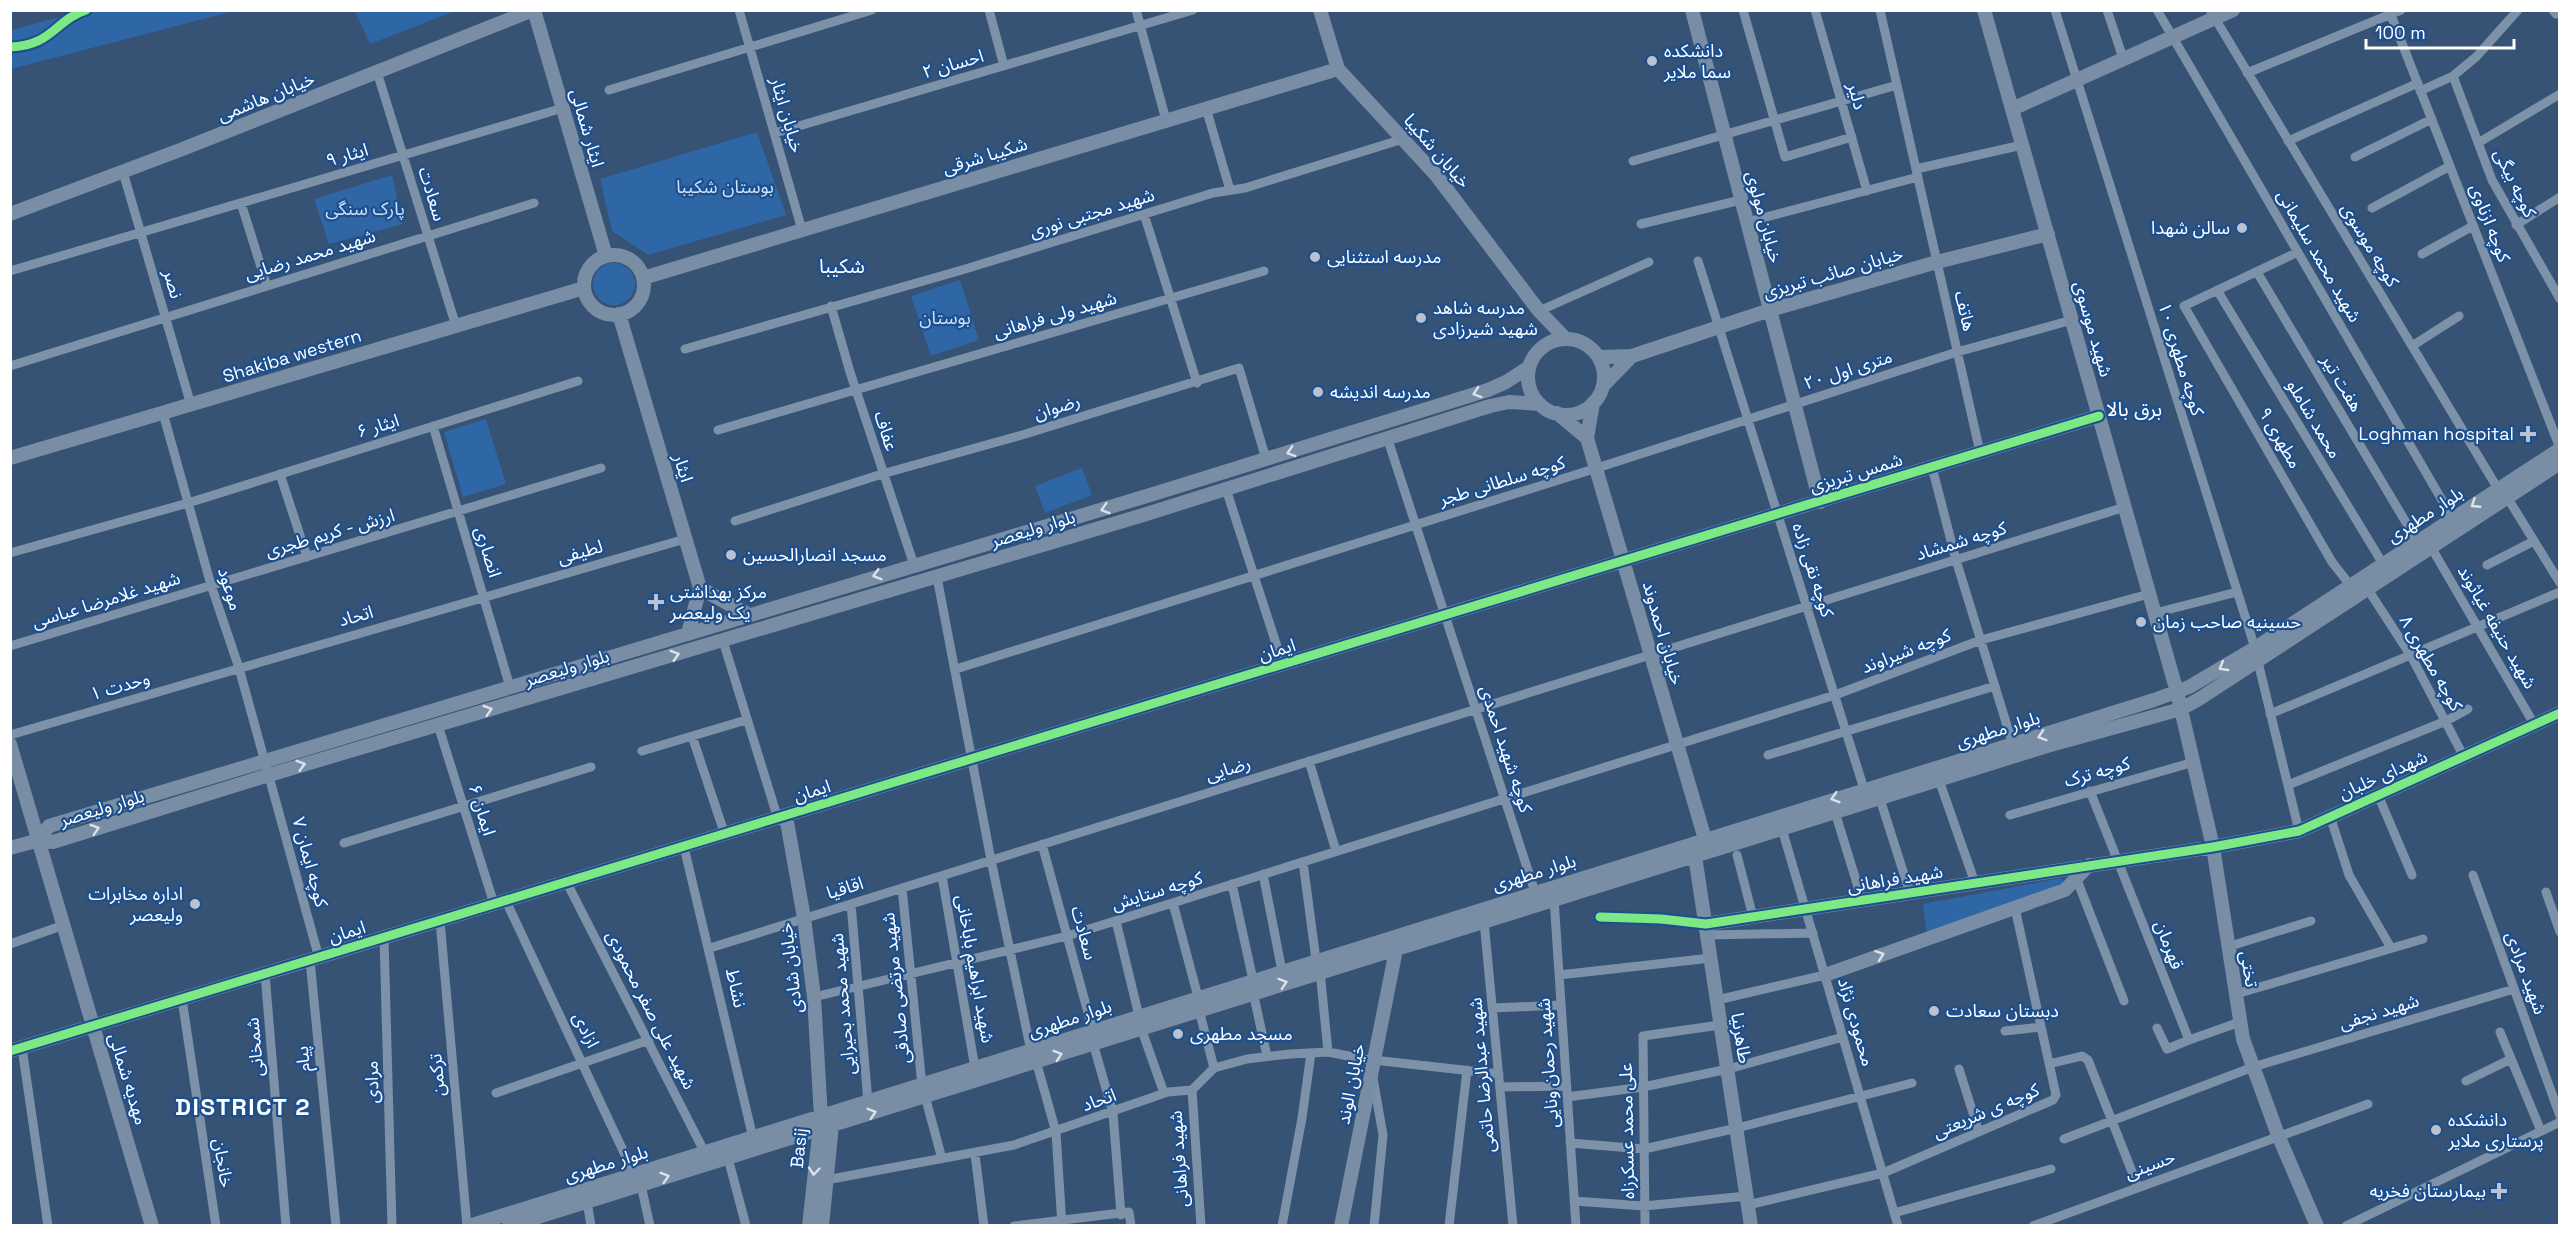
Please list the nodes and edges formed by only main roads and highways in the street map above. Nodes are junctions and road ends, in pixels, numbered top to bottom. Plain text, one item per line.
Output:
1 (534, 10) edge
2 (1320, 10) edge
3 (1692, 10) edge
4 (1984, 10) edge
5 (2232, 10) edge
6 (2212, 14) edge
7 (1338, 69) junction
8 (2012, 109) junction
9 (10, 214) edge
10 (2048, 234) junction
11 (606, 256) junction
12 (643, 278) junction
13 (584, 288) junction
14 (1770, 310) junction
15 (1539, 311) junction
16 (619, 314) junction
17 (1566, 339) junction
18 (1547, 344) junction
19 (1632, 356) junction
20 (1599, 357) junction
21 (1529, 367) junction
22 (1603, 386) junction
23 (1593, 403) junction
24 (1540, 404) junction
25 (1557, 413) junction
26 (2099, 416) junction
27 (1587, 438) junction
28 (2559, 448) edge
29 (10, 458) edge
30 (2559, 463) edge
31 (2503, 493) junction
32 (1820, 502) junction
33 (1623, 562) junction
34 (914, 565) junction
35 (937, 577) junction
36 (700, 588) junction
37 (747, 614) junction
38 (688, 633) junction
39 (2256, 655) junction
40 (2177, 692) junction
41 (2181, 708) junction
42 (2559, 713) edge
43 (10, 744) edge
44 (782, 817) junction
45 (1706, 838) junction
46 (39, 840) junction
47 (2213, 847) junction
48 (10, 848) edge
49 (1695, 856) junction
50 (2119, 861) joint
51 (2090, 866) junction
52 (1706, 930) junction
53 (1396, 950) junction
54 (1318, 965) junction
55 (1825, 975) road end
56 (1253, 986) junction
57 (93, 1026) junction
58 (16, 1049) edge
59 (1034, 1056) junction
60 (924, 1090) junction
61 (824, 1124) junction
62 (638, 1180) junction
63 (545, 1220) edge
64 (153, 1226) edge
65 (468, 1226) edge
66 (509, 1226) edge
67 (810, 1226) edge
68 (822, 1226) edge
69 (1341, 1226) edge
70 (1751, 1226) edge
71 (2317, 1226) edge

1 - 9 main road, خیابان هاشمی
1 - 11 main road, ایثار شمالی
2 - 7 main road, خیابان شکیبا
3 - 14 main road, خیابان مولوی
4 - 8 main road, شهید موسوی
5 - 6 main road
6 - 8 main road
7 - 12 main road, شکیبا شرقی
7 - 15 main road, خیابان شکیبا
8 - 10 main road, شهید موسوی
10 - 14 main road, خیابان صائب تبریزی
10 - 26 main road, شهید موسوی
11 - 12 main road
11 - 13 main road
12 - 16 main road
13 - 16 main road
13 - 29 main road, Shakiba western
14 - 19 main road, خیابان صائب تبریزی
14 - 32 main road, خیابان مولوی
15 - 17 main road, خیابان شکیبا
15 - 18 main road
16 - 36 main road, ایثار
17 - 18 main road
17 - 20 main road
18 - 21 main road
19 - 20 main road
19 - 22 main road
20 - 22 main road
21 - 24 main road
21 -> 34 main road, بلوار ولیعصر
22 - 23 main road
23 - 25 main road
23 - 27 main road
24 - 25 main road
24 - 35 main road, بلوار ولیعصر
25 - 27 main road
26 - 32 main road, شمس تبریزی
26 - 40 main road, شهید موسوی
27 - 33 main road, خیابان احمدوند
28 - 31 main road, بلوار مطهری
30 - 31 main road, بلوار مطهری
31 - 39 main road, بلوار مطهری
31 -> 39 main road, بلوار مطهری
32 - 33 main road, شمس تبریزی
33 - 44 main road, ایمان
33 - 45 main road, خیابان احمدوند
34 - 35 main road
34 -> 37 main road, بلوار ولیعصر
46 -> 35 main road, بلوار ولیعصر
36 - 37 main road
36 - 38 main road
37 - 38 main road, بلوار ولیعصر
38 - 46 main road, بلوار ولیعصر
39 -> 40 main road, بلوار مطهری
39 - 41 main road, بلوار مطهری
40 - 41 main road, شهید موسوی
40 -> 45 main road, بلوار مطهری
41 - 47 main road, تختی
41 - 49 main road, بلوار مطهری
42 - 47 main road, شهدای خلبان
43 - 46 main road, مهدیه شمالی
44 - 57 main road, ایمان
44 - 61 main road, خیابان شادی
45 - 49 main road
45 - 54 main road, بلوار مطهری
46 - 48 main road
46 - 57 main road, مهدیه شمالی
47 - 50 main road, شهدای خلبان
47 - 71 main road, تختی
49 - 52 main road, طاهرنیا
49 - 53 main road, بلوار مطهری
50 - 51 main road, شهید فراهانی
51 - 52 main road, شهید فراهانی
55 -> 51 main road
52 - 70 main road, طاهرنیا
53 - 54 main road, بلوار مطهری
53 - 69 main road, خیابان الوند
56 -> 54 main road, بلوار مطهری
54 - 56 main road, بلوار مطهری
56 - 59 main road, بلوار مطهری
57 - 58 main road, ایمان
57 - 64 main road, مهدیه شمالی
59 - 60 main road, بلوار مطهری
59 - 60 main road, بلوار مطهری
61 -> 60 main road, بلوار مطهری
60 - 61 main road, بلوار مطهری
62 -> 61 main road, بلوار مطهری
61 - 62 main road, بلوار مطهری
61 -> 67 main road, Basij
61 - 68 main road, Basij
62 - 63 main road, بلوار مطهری
62 - 65 main road, بلوار مطهری
63 - 66 main road, بلوار مطهری

